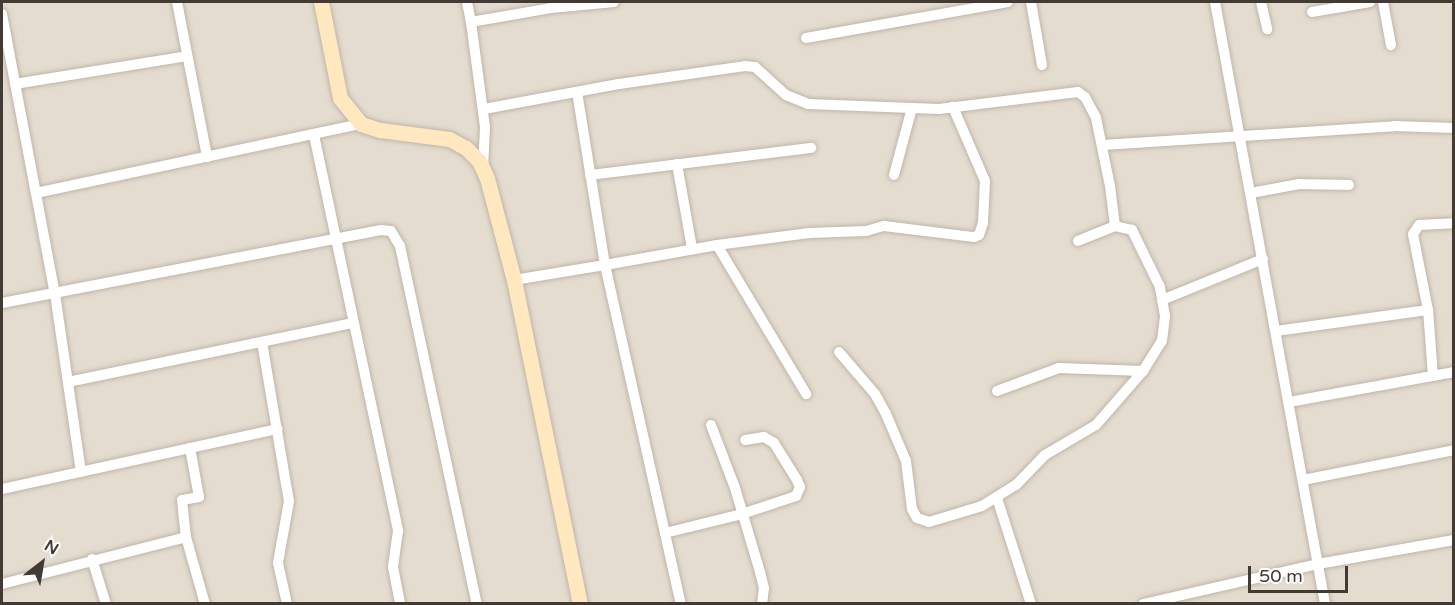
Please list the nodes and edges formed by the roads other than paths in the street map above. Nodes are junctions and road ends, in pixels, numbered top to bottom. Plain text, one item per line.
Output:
1 (177, 2) edge
2 (321, 2) edge
3 (467, 2) edge
4 (614, 2) edge
5 (1008, 2) edge
6 (1031, 2) edge
7 (1215, 2) edge
8 (1261, 2) edge
9 (1370, 2) edge
10 (1383, 2) edge
11 (551, 5) edge
12 (1312, 12) dead end
13 (2, 14) edge
14 (471, 22) junction
15 (1267, 29) dead end
16 (807, 38) dead end
17 (1391, 45) dead end
18 (188, 56) junction
19 (1042, 65) dead end
20 (15, 84) junction
21 (577, 92) junction
22 (953, 107) junction
23 (912, 108) junction
24 (484, 109) junction
25 (361, 124) junction
26 (1454, 129) edge
27 (314, 135) junction
28 (1240, 135) junction
29 (1103, 145) junction
30 (811, 148) dead end
31 (207, 157) junction
32 (677, 164) junction
33 (483, 170) junction
34 (590, 175) junction
35 (894, 175) dead end
36 (1349, 185) dead end
37 (36, 193) junction
38 (1251, 193) junction
39 (1454, 224) edge
40 (1115, 226) junction
41 (336, 238) junction
42 (1078, 241) dead end
43 (717, 245) junction
44 (692, 248) junction
45 (1263, 259) junction
46 (605, 265) junction
47 (514, 280) junction
48 (56, 294) junction
49 (1162, 300) junction
50 (2, 303) edge
51 (1428, 309) junction
52 (353, 323) junction
53 (1276, 332) junction
54 (262, 342) junction
55 (838, 352) dead end
56 (1143, 371) junction
57 (1454, 372) edge
58 (1433, 376) junction
59 (68, 382) junction
60 (998, 391) dead end
61 (806, 394) dead end
62 (1289, 402) junction
63 (711, 425) dead end
64 (278, 429) junction
65 (745, 440) dead end
66 (190, 448) junction
67 (1454, 450) edge
68 (81, 472) junction
69 (1303, 480) junction
70 (2, 489) edge
71 (997, 498) junction
72 (742, 514) junction
73 (665, 533) junction
74 (186, 537) junction
75 (1454, 540) edge
76 (92, 559) junction
77 (1318, 564) junction
78 (2, 584) edge
79 (105, 603) edge
80 (205, 603) edge
81 (287, 603) edge
82 (400, 603) edge
83 (477, 603) edge
84 (580, 603) edge
85 (681, 603) edge
86 (762, 603) edge
87 (1031, 603) edge
88 (1143, 603) edge
89 (1325, 603) edge

1 - 18 street
2 - 25 street
3 - 14 street
4 - 11 street
5 - 16 street
6 - 19 street
7 - 28 street
8 - 15 street
9 - 12 street
10 - 17 street
11 - 14 street
13 - 20 street
14 - 24 street
18 - 20 street
18 - 31 street
20 - 37 street
21 - 23 street
21 - 24 street
21 - 34 street
22 - 23 street
22 - 29 street
22 - 43 street
23 - 35 street
24 - 33 street
25 - 27 street
25 - 33 street
26 - 28 street
27 - 31 street
27 - 41 street
28 - 29 street
28 - 38 street
29 - 40 street
30 - 32 street
31 - 37 street
32 - 34 street
32 - 44 street
33 - 47 street
34 - 46 street
36 - 38 street
37 - 48 street
38 - 45 street
39 - 51 street
40 - 42 street
40 - 49 street
41 - 48 street
41 - 52 street
41 - 83 street
43 - 44 street
43 - 61 street
44 - 46 street
45 - 49 street
45 - 53 street
46 - 47 street
46 - 73 street
47 - 84 street
48 - 50 street
48 - 59 street
49 - 56 street
51 - 53 street
51 - 58 street
52 - 54 street
52 - 82 street
53 - 62 street
54 - 59 street
54 - 64 street
55 - 71 street
56 - 60 street
56 - 71 street
57 - 58 street
58 - 62 street
59 - 68 street
62 - 69 street
63 - 72 street
64 - 66 street
64 - 81 street
65 - 72 street
66 - 68 street
66 - 74 street
67 - 69 street
68 - 70 street
69 - 77 street
71 - 87 street
72 - 73 street
72 - 86 street
73 - 85 street
74 - 76 street
74 - 80 street
75 - 77 street
76 - 78 street
76 - 79 street
77 - 88 street
77 - 89 street

